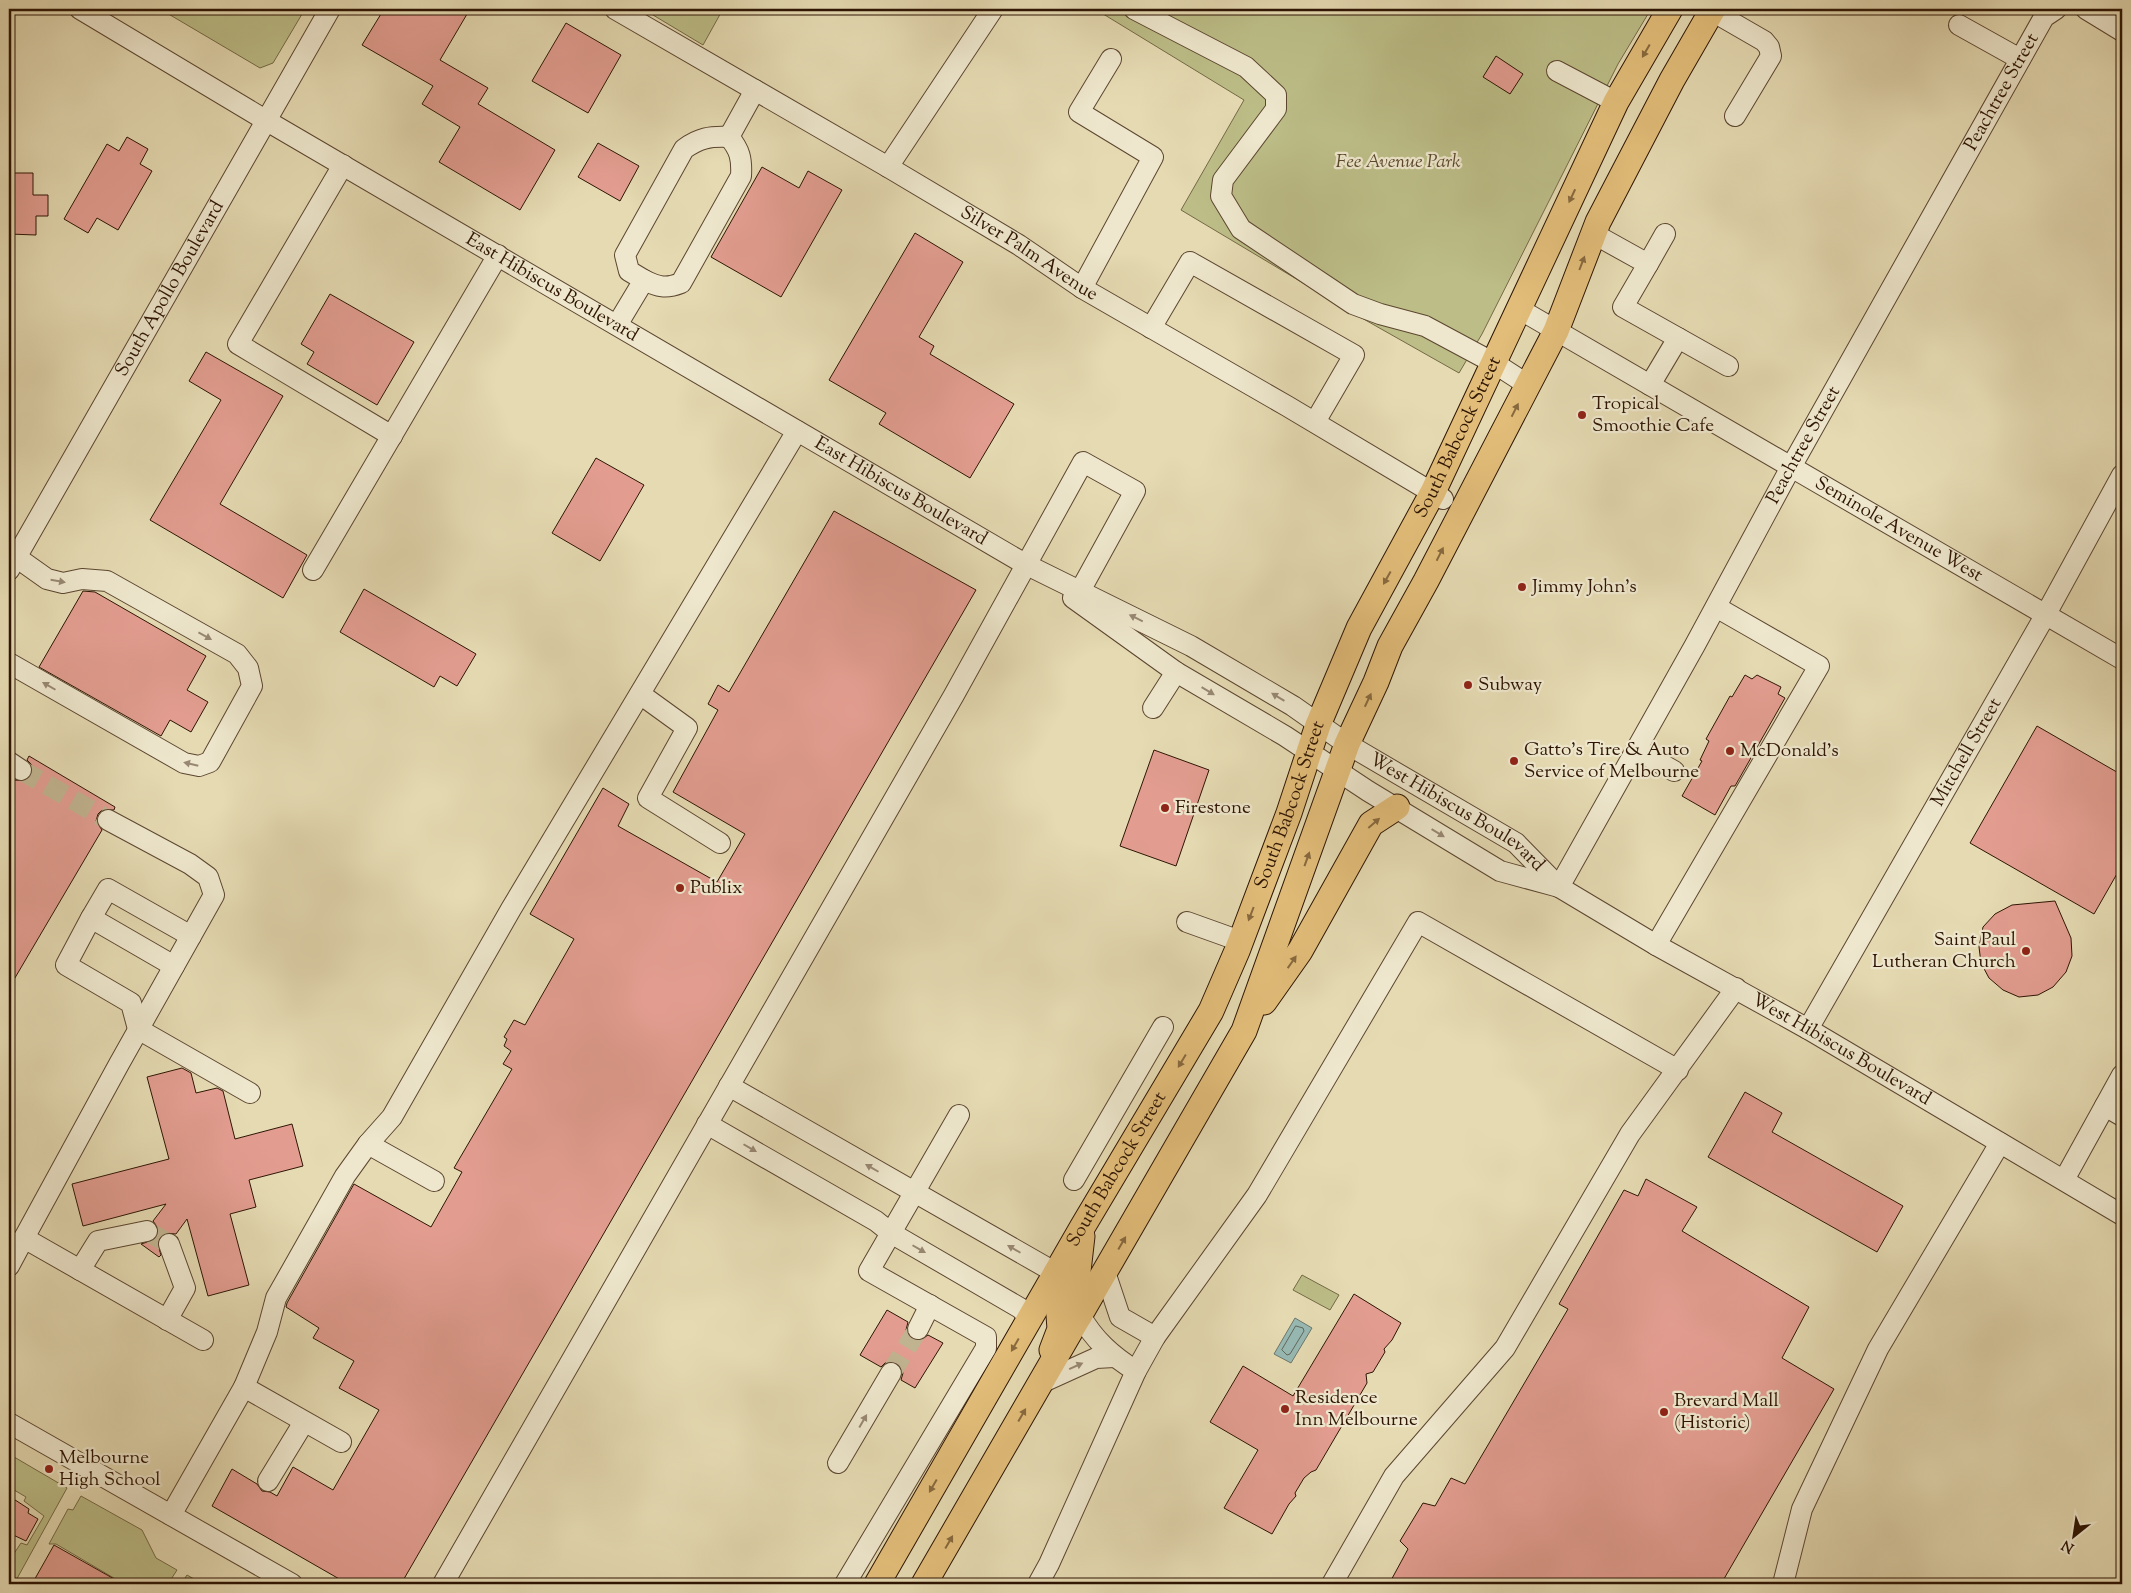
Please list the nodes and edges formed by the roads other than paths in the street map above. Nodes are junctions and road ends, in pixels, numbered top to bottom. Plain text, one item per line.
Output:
1 (80, 9) edge
2 (330, 9) edge
3 (615, 9) edge
4 (993, 9) edge
5 (1134, 9) edge
6 (1670, 9) edge
7 (2056, 9) edge
8 (2086, 9) edge
9 (1712, 10) edge
10 (1959, 24) dead end
11 (2122, 31) edge
12 (1110, 59) dead end
13 (2020, 59) junction
14 (1557, 71) dead end
15 (755, 90) junction
16 (1616, 102) junction
17 (1735, 116) dead end
18 (267, 121) junction
19 (728, 137) junction
20 (343, 165) junction
21 (888, 167) junction
22 (1594, 234) junction
23 (1664, 234) dead end
24 (498, 255) junction
25 (1648, 264) junction
26 (644, 280) junction
27 (1082, 288) junction
28 (1519, 309) junction
29 (617, 326) junction
30 (1151, 328) junction
31 (1556, 331) junction
32 (1678, 338) junction
33 (1494, 363) junction
34 (1728, 366) dead end
35 (1528, 385) junction
36 (1650, 385) junction
37 (1315, 422) junction
38 (797, 431) junction
39 (392, 436) junction
40 (1791, 467) junction
41 (2122, 475) edge
42 (1438, 496) junction
43 (12, 564) edge
44 (1025, 564) junction
45 (313, 570) dead end
46 (1080, 591) junction
47 (1716, 607) junction
48 (2046, 614) junction
49 (2122, 659) edge
50 (9, 663) edge
51 (1176, 672) junction
52 (640, 694) junction
53 (1153, 708) dead end
54 (1318, 724) junction
55 (1347, 744) junction
56 (1637, 750) junction
57 (1309, 753) junction
58 (1338, 772) junction
59 (1674, 772) dead end
60 (1396, 807) junction
61 (108, 820) tunnel mouth
62 (720, 843) dead end
63 (1559, 887) junction
64 (91, 918) junction
65 (1187, 922) dead end
66 (191, 936) junction
67 (1240, 941) junction
68 (1656, 945) junction
69 (174, 966) junction
70 (1736, 988) junction
71 (1163, 1027) dead end
72 (138, 1029) junction
73 (1808, 1029) junction
74 (1244, 1031) junction
75 (1678, 1070) junction
76 (2122, 1075) edge
77 (729, 1086) junction
78 (250, 1093) dead end
79 (2114, 1111) edge
80 (959, 1115) dead end
81 (707, 1124) junction
82 (2000, 1143) junction
83 (368, 1144) junction
84 (1074, 1180) dead end
85 (2064, 1180) junction
86 (434, 1181) dead end
87 (916, 1191) junction
88 (2122, 1215) edge
89 (1083, 1226) junction
90 (146, 1231) tunnel mouth
91 (891, 1233) junction
92 (24, 1238) junction
93 (169, 1244) tunnel mouth
94 (9, 1266) edge
95 (80, 1270) junction
96 (1105, 1272) junction
97 (1056, 1273) junction
98 (930, 1305) junction
99 (1080, 1315) junction
100 (1030, 1318) junction
101 (167, 1320) junction
102 (918, 1329) tunnel mouth
103 (1155, 1337) junction
104 (203, 1340) dead end
105 (1114, 1357) junction
106 (1136, 1371) junction
107 (890, 1373) tunnel mouth
108 (1041, 1383) junction
109 (244, 1388) junction
110 (304, 1422) junction
111 (9, 1423) edge
112 (340, 1442) dead end
113 (838, 1463) dead end
114 (268, 1481) dead end
115 (171, 1515) junction
116 (292, 1584) edge
117 (443, 1584) edge
118 (845, 1584) edge
119 (877, 1584) edge
120 (924, 1584) edge
121 (1038, 1584) edge
122 (1332, 1584) edge
123 (1783, 1584) edge

1 - 18 street, East Hibiscus Boulevard
2 - 18 street, South Apollo Boulevard
3 - 15 street, Silver Palm Avenue
4 - 21 street
5 - 33 street
6 -> 16 main road, South Babcock Street
7 - 13 street, Peachtree Street
8 - 11 street
9 - 17 street
9 - 22 main road, South Babcock Street
10 - 13 street
12 - 27 street
13 - 40 street, Peachtree Street
14 - 16 street
15 - 19 street
15 - 21 street, Silver Palm Avenue
16 -> 28 main road, South Babcock Street
18 - 20 street, East Hibiscus Boulevard
18 - 43 street, South Apollo Boulevard
19 - 26 street
19 - 26 street
20 - 24 street, East Hibiscus Boulevard
20 - 39 street
21 - 27 street, Silver Palm Avenue
22 - 25 street
31 -> 22 main road, South Babcock Street
23 - 25 street
24 - 29 street, East Hibiscus Boulevard
24 - 39 street
25 - 32 street
26 - 29 street
27 - 30 street, Silver Palm Avenue
28 - 31 street, Seminole Avenue West
28 - 33 main road, South Babcock Street
29 - 38 street, East Hibiscus Boulevard
30 - 37 street, Silver Palm Avenue
30 - 37 street
31 - 35 main road, South Babcock Street
31 - 36 street, Seminole Avenue West
32 - 34 street
32 - 36 street
33 - 35 street
33 - 42 main road, South Babcock Street
55 -> 35 main road, South Babcock Street
36 - 40 street, Seminole Avenue West
37 - 42 street, Silver Palm Avenue
38 - 44 street, East Hibiscus Boulevard
38 - 52 street
39 - 45 street
40 - 47 street, Peachtree Street
40 - 48 street, Seminole Avenue West
41 - 48 street, Mitchell Street
42 -> 54 main road, South Babcock Street
43 -> 50 street
44 - 46 street, East Hibiscus Boulevard
44 - 46 street
44 - 51 street, East Hibiscus Boulevard
44 - 77 street
54 -> 46 street, East Hibiscus Boulevard
47 - 56 street, Peachtree Street
47 - 68 street
48 - 49 street, Seminole Avenue West
48 - 73 street, Mitchell Street
51 - 53 street
51 -> 57 street, East Hibiscus Boulevard
52 - 62 street
52 - 83 street
54 - 55 street, West Hibiscus Boulevard
54 - 57 main road, South Babcock Street
55 - 58 main road, South Babcock Street
55 - 63 street, West Hibiscus Boulevard
56 - 59 street
56 - 63 street, Peachtree Street
57 - 58 street, West Hibiscus Boulevard
57 -> 67 main road, South Babcock Street
58 - 60 street, West Hibiscus Boulevard
74 -> 58 main road, South Babcock Street
60 -> 63 street, West Hibiscus Boulevard
74 -> 60 main road
61 - 66 street
63 - 68 street, West Hibiscus Boulevard
64 - 66 street
64 - 69 street
64 - 72 street
65 - 67 street
66 - 69 street
67 -> 89 main road, South Babcock Street
68 - 70 street, West Hibiscus Boulevard
69 - 72 street
70 - 73 street, West Hibiscus Boulevard
70 - 75 street
71 - 84 street
72 - 78 street
72 - 92 street
73 - 82 street, West Hibiscus Boulevard
96 -> 74 main road, South Babcock Street
75 - 103 street
75 - 122 street
76 - 79 street
77 - 81 street
87 -> 77 street
79 - 85 street
80 - 87 street
81 -> 91 street
81 - 117 street
82 - 85 street, West Hibiscus Boulevard
82 - 123 street
83 - 86 street
83 - 109 street
85 - 88 street, West Hibiscus Boulevard
87 - 91 street
97 -> 87 street
89 - 97 main road, South Babcock Street
89 - 99 main road
90 - 95 street
91 - 98 street
91 -> 100 street
92 - 94 street
92 - 95 street
93 - 101 street
95 - 101 street
96 - 99 main road, South Babcock Street
96 - 103 street
97 - 100 main road, South Babcock Street
97 - 108 main road
98 - 102 street
98 - 118 street
99 - 105 street
99 - 108 main road, South Babcock Street
100 -> 119 main road, South Babcock Street
101 - 104 street
103 - 106 street
105 - 106 street
108 -> 105 street
106 - 121 street
113 -> 107 street
120 -> 108 main road, South Babcock Street
109 - 110 street
109 - 115 street
110 - 112 street
110 - 114 street
111 - 115 street
115 - 116 street

